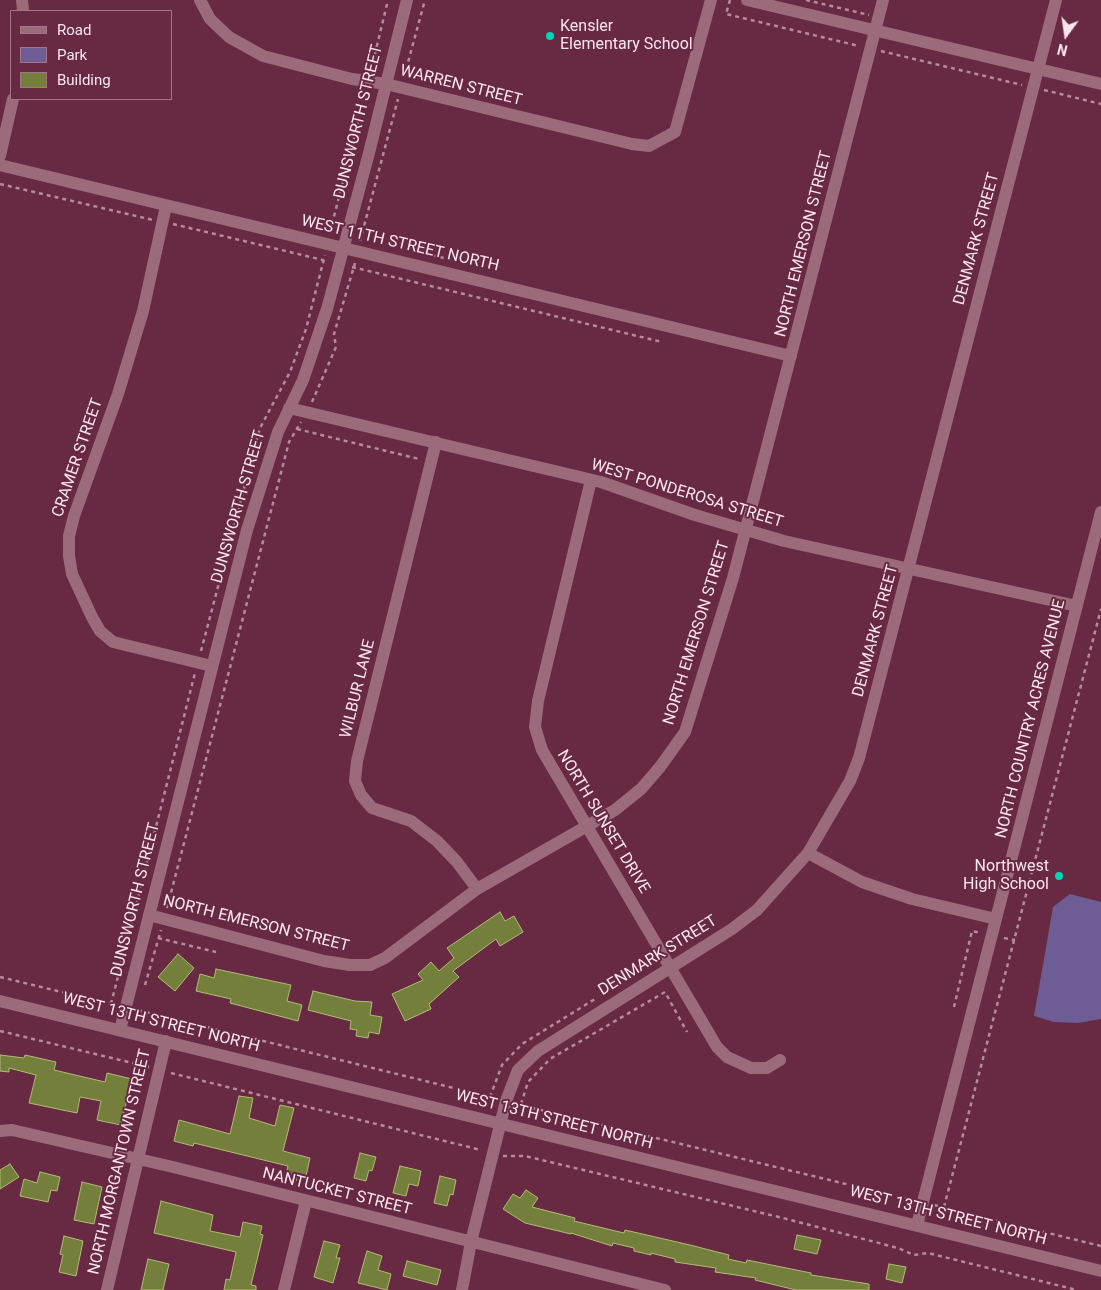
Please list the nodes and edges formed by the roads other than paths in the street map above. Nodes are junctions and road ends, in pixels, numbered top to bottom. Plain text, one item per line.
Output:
1 (200, 0) edge
2 (407, 0) edge
3 (712, 0) edge
4 (747, 0) edge
5 (883, 0) edge
6 (1056, 0) edge
7 (875, 30) junction
8 (1038, 69) junction
9 (386, 84) junction
10 (1101, 84) edge
11 (13, 100) edge
12 (0, 156) edge
13 (0, 166) edge
14 (166, 206) junction
15 (343, 247) junction
16 (791, 356) junction
17 (289, 408) junction
18 (436, 442) junction
19 (591, 480) junction
20 (1101, 512) edge
21 (746, 530) junction
22 (909, 569) junction
23 (1077, 606) junction
24 (212, 666) junction
25 (587, 828) junction
26 (808, 853) junction
27 (477, 889) junction
28 (149, 915) junction
29 (996, 919) junction
30 (670, 968) junction
31 (0, 1000) edge
32 (120, 1030) junction
33 (166, 1041) junction
34 (780, 1060) dead end
35 (500, 1123) junction
36 (0, 1131) edge
37 (138, 1159) junction
38 (306, 1201) junction
39 (917, 1225) junction
40 (471, 1242) junction
41 (1101, 1270) edge
42 (635, 1286) edge
43 (106, 1290) edge
44 (284, 1290) edge
45 (462, 1290) edge
46 (665, 1290) edge

1 - 9 street, WARREN STREET
2 - 9 street, DUNSWORTH STREET
3 - 9 street, WARREN STREET
4 - 7 street
5 - 7 street, NORTH EMERSON STREET
6 - 8 street, DENMARK STREET
7 - 8 street
7 - 16 street, NORTH EMERSON STREET
8 - 10 street
8 - 22 street, DENMARK STREET
9 - 15 street, DUNSWORTH STREET
11 - 12 street
13 - 14 street, WEST 11TH STREET NORTH
14 - 15 street, WEST 11TH STREET NORTH
14 - 24 street, CRAMER STREET
15 - 16 street, WEST 11TH STREET NORTH
15 - 17 street, DUNSWORTH STREET
16 - 21 street, NORTH EMERSON STREET
17 - 18 street, WEST PONDEROSA STREET
17 - 24 street, DUNSWORTH STREET
18 - 19 street, WEST PONDEROSA STREET
18 - 27 street, WILBUR LANE
19 - 21 street, WEST PONDEROSA STREET
19 - 25 street, NORTH SUNSET DRIVE
20 - 23 street, NORTH COUNTRY ACRES AVENUE
21 - 22 street, WEST PONDEROSA STREET
21 - 25 street, NORTH EMERSON STREET
22 - 23 street, WEST PONDEROSA STREET
22 - 26 street, DENMARK STREET
23 - 29 street, NORTH COUNTRY ACRES AVENUE
24 - 28 street, DUNSWORTH STREET
25 - 27 street, NORTH EMERSON STREET
25 - 30 street, NORTH SUNSET DRIVE
26 - 29 street
26 - 30 street, DENMARK STREET
27 - 28 street, NORTH EMERSON STREET
28 - 32 street, DUNSWORTH STREET
29 - 39 street, NORTH COUNTRY ACRES AVENUE
30 - 34 street, NORTH SUNSET DRIVE
30 - 35 street, DENMARK STREET
31 - 32 street, WEST 13TH STREET NORTH
32 - 33 street, WEST 13TH STREET NORTH
33 - 35 street, WEST 13TH STREET NORTH
33 - 37 street, NORTH MORGANTOWN STREET
35 - 39 street, WEST 13TH STREET NORTH
35 - 40 street, DENMARK STREET
36 - 37 street, NANTUCKET STREET
37 - 38 street, NANTUCKET STREET
37 - 43 street, NORTH MORGANTOWN STREET
38 - 40 street, NANTUCKET STREET
38 - 44 street
39 - 41 street, WEST 13TH STREET NORTH
40 - 42 street, NANTUCKET STREET
40 - 45 street, DENMARK STREET
42 - 46 street, NANTUCKET STREET

